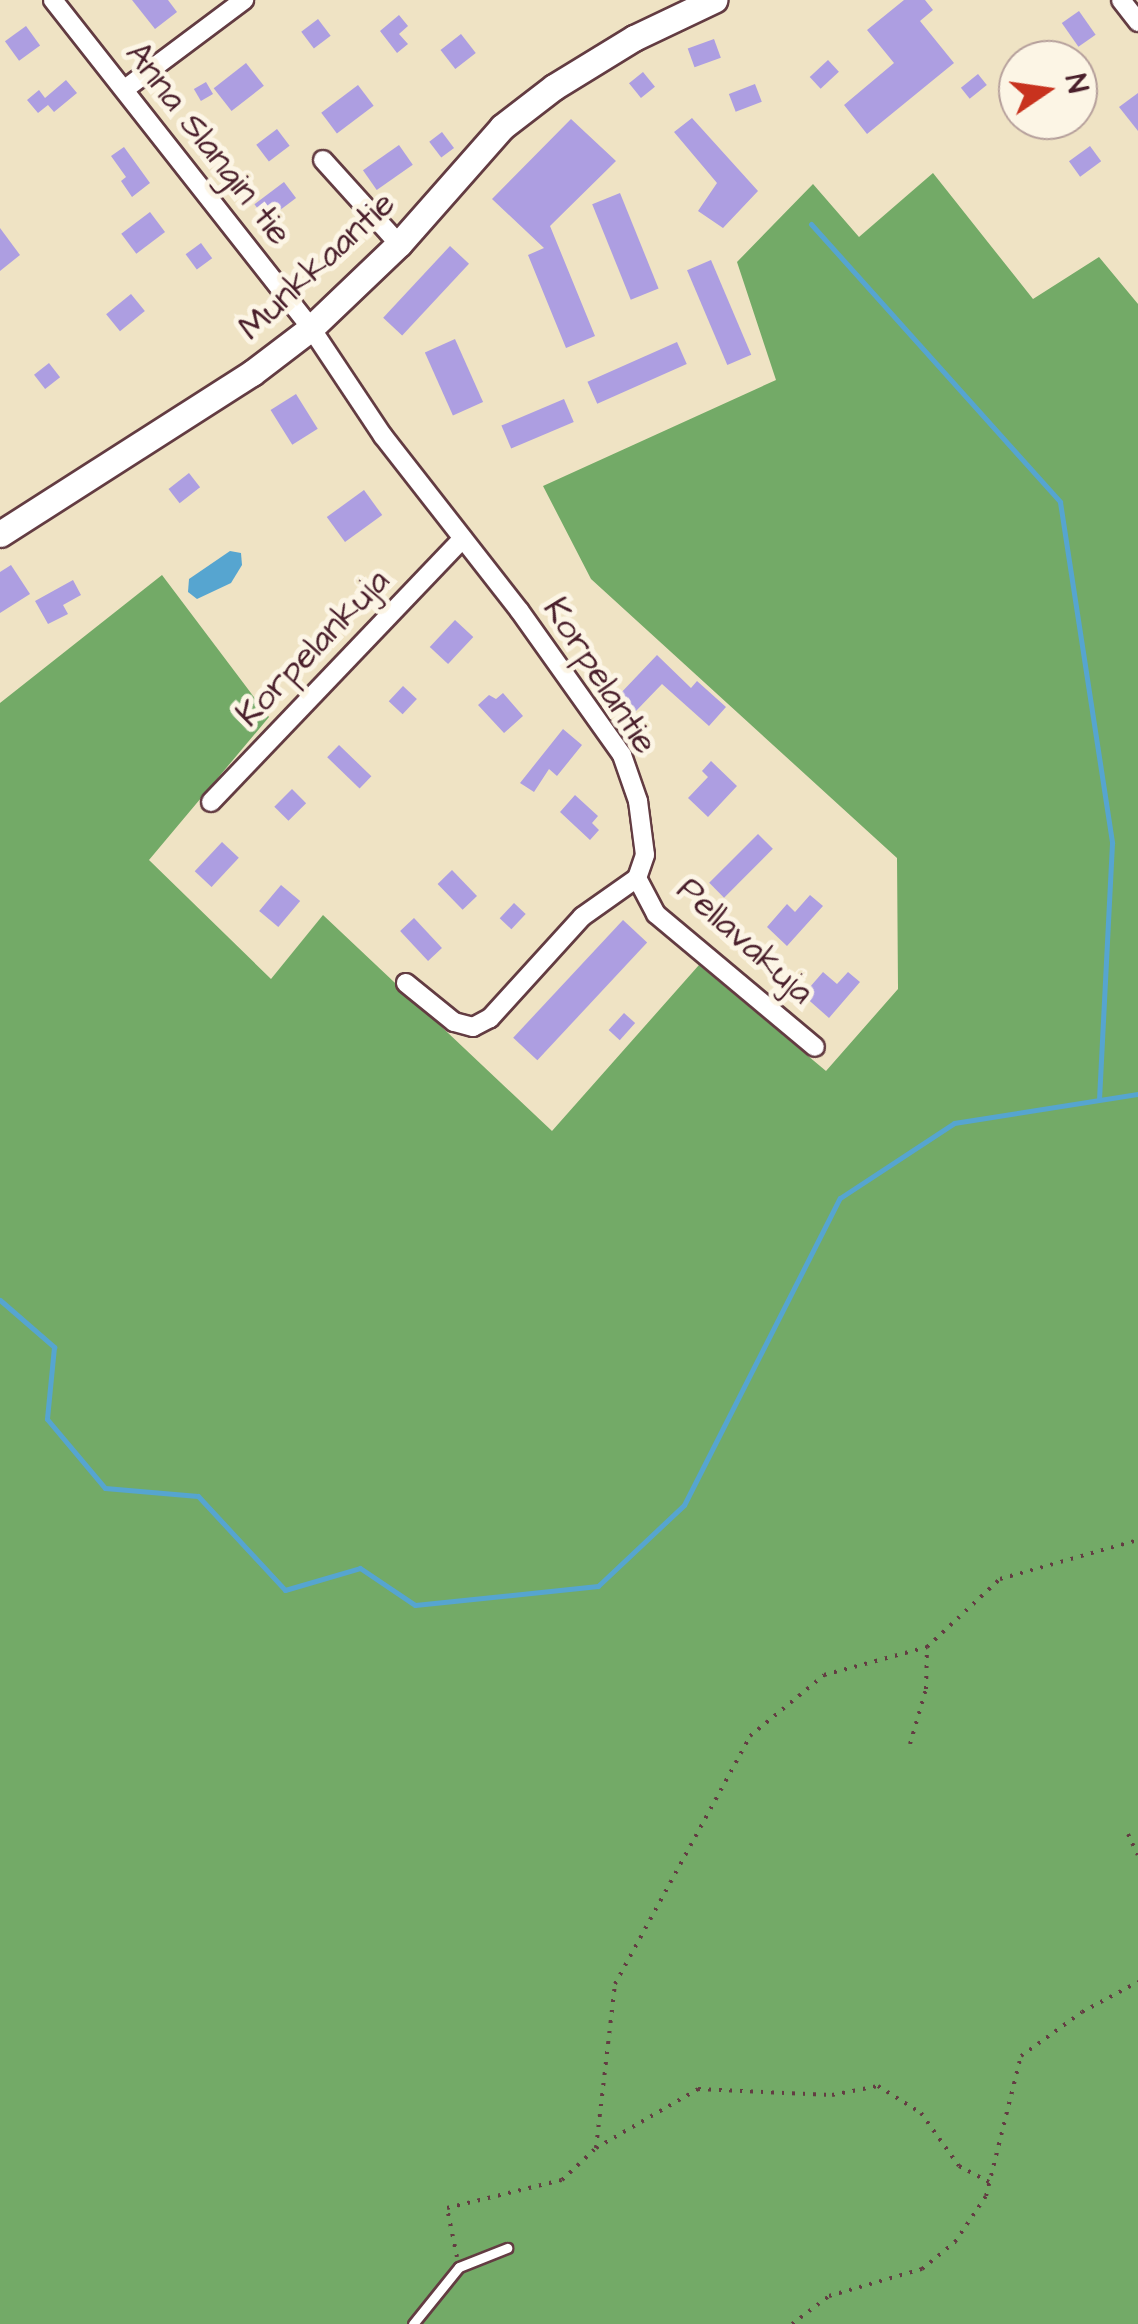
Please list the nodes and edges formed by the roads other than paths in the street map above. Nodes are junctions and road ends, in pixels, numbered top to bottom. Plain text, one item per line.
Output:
1 (52, 0) edge
2 (244, 0) edge
3 (714, 0) edge
4 (1121, 0) edge
5 (1138, 22) edge
6 (126, 89) junction
7 (323, 160) dead end
8 (399, 244) junction
9 (311, 328) junction
10 (0, 534) edge
11 (462, 539) junction
12 (211, 802) dead end
13 (637, 878) junction
14 (406, 983) dead end
15 (815, 1047) dead end
16 (507, 2248) dead end
17 (413, 2324) edge

1 - 6 street, Anna Slangin tie
2 - 6 street
3 - 8 street, Munkkaantie
4 - 5 street
6 - 9 street, Anna Slangin tie
7 - 8 street
8 - 9 street, Munkkaantie
9 - 10 street, Munkkaantie
9 - 11 street, Korpelantie
11 - 12 street, Korpelankuja
11 - 13 street, Korpelantie
13 - 14 street
13 - 15 street, Pellavakuja
16 - 17 lane

